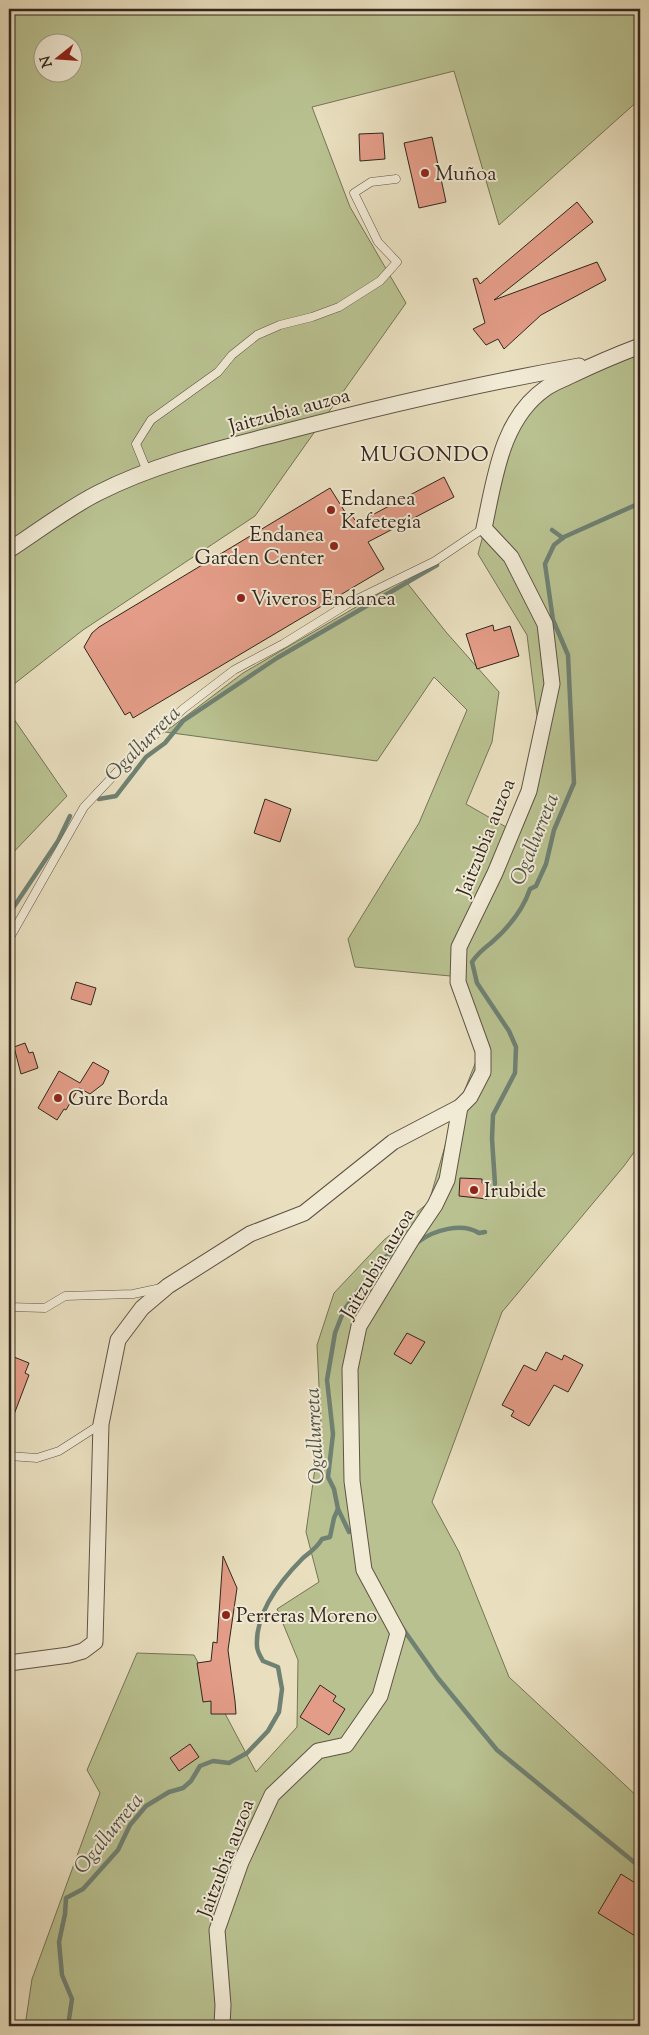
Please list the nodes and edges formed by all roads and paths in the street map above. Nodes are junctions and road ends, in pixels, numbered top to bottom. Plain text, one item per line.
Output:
1 (396, 179) dead end
2 (640, 346) edge
3 (600, 362) junction
4 (147, 471) junction
5 (484, 528) junction
6 (9, 550) edge
7 (9, 938) edge
8 (460, 1107) junction
9 (168, 1286) junction
10 (9, 1307) edge
11 (101, 1424) junction
12 (9, 1456) edge
13 (9, 1662) edge
14 (222, 2026) edge

1 - 4 lane
2 - 3 street, Jaitzubia auzoa
3 - 4 street, Jaitzubia auzoa
3 - 5 street, Jaitzubia auzoa
4 - 6 street, Jaitzubia auzoa
5 - 7 lane
5 - 8 street, Jaitzubia auzoa
8 - 9 street, Jaitzubia auzoa
8 - 14 street, Jaitzubia auzoa
9 - 10 lane
9 - 11 street, Jaitzubia auzoa
11 - 12 lane
11 - 13 street, Jaitzubia auzoa

